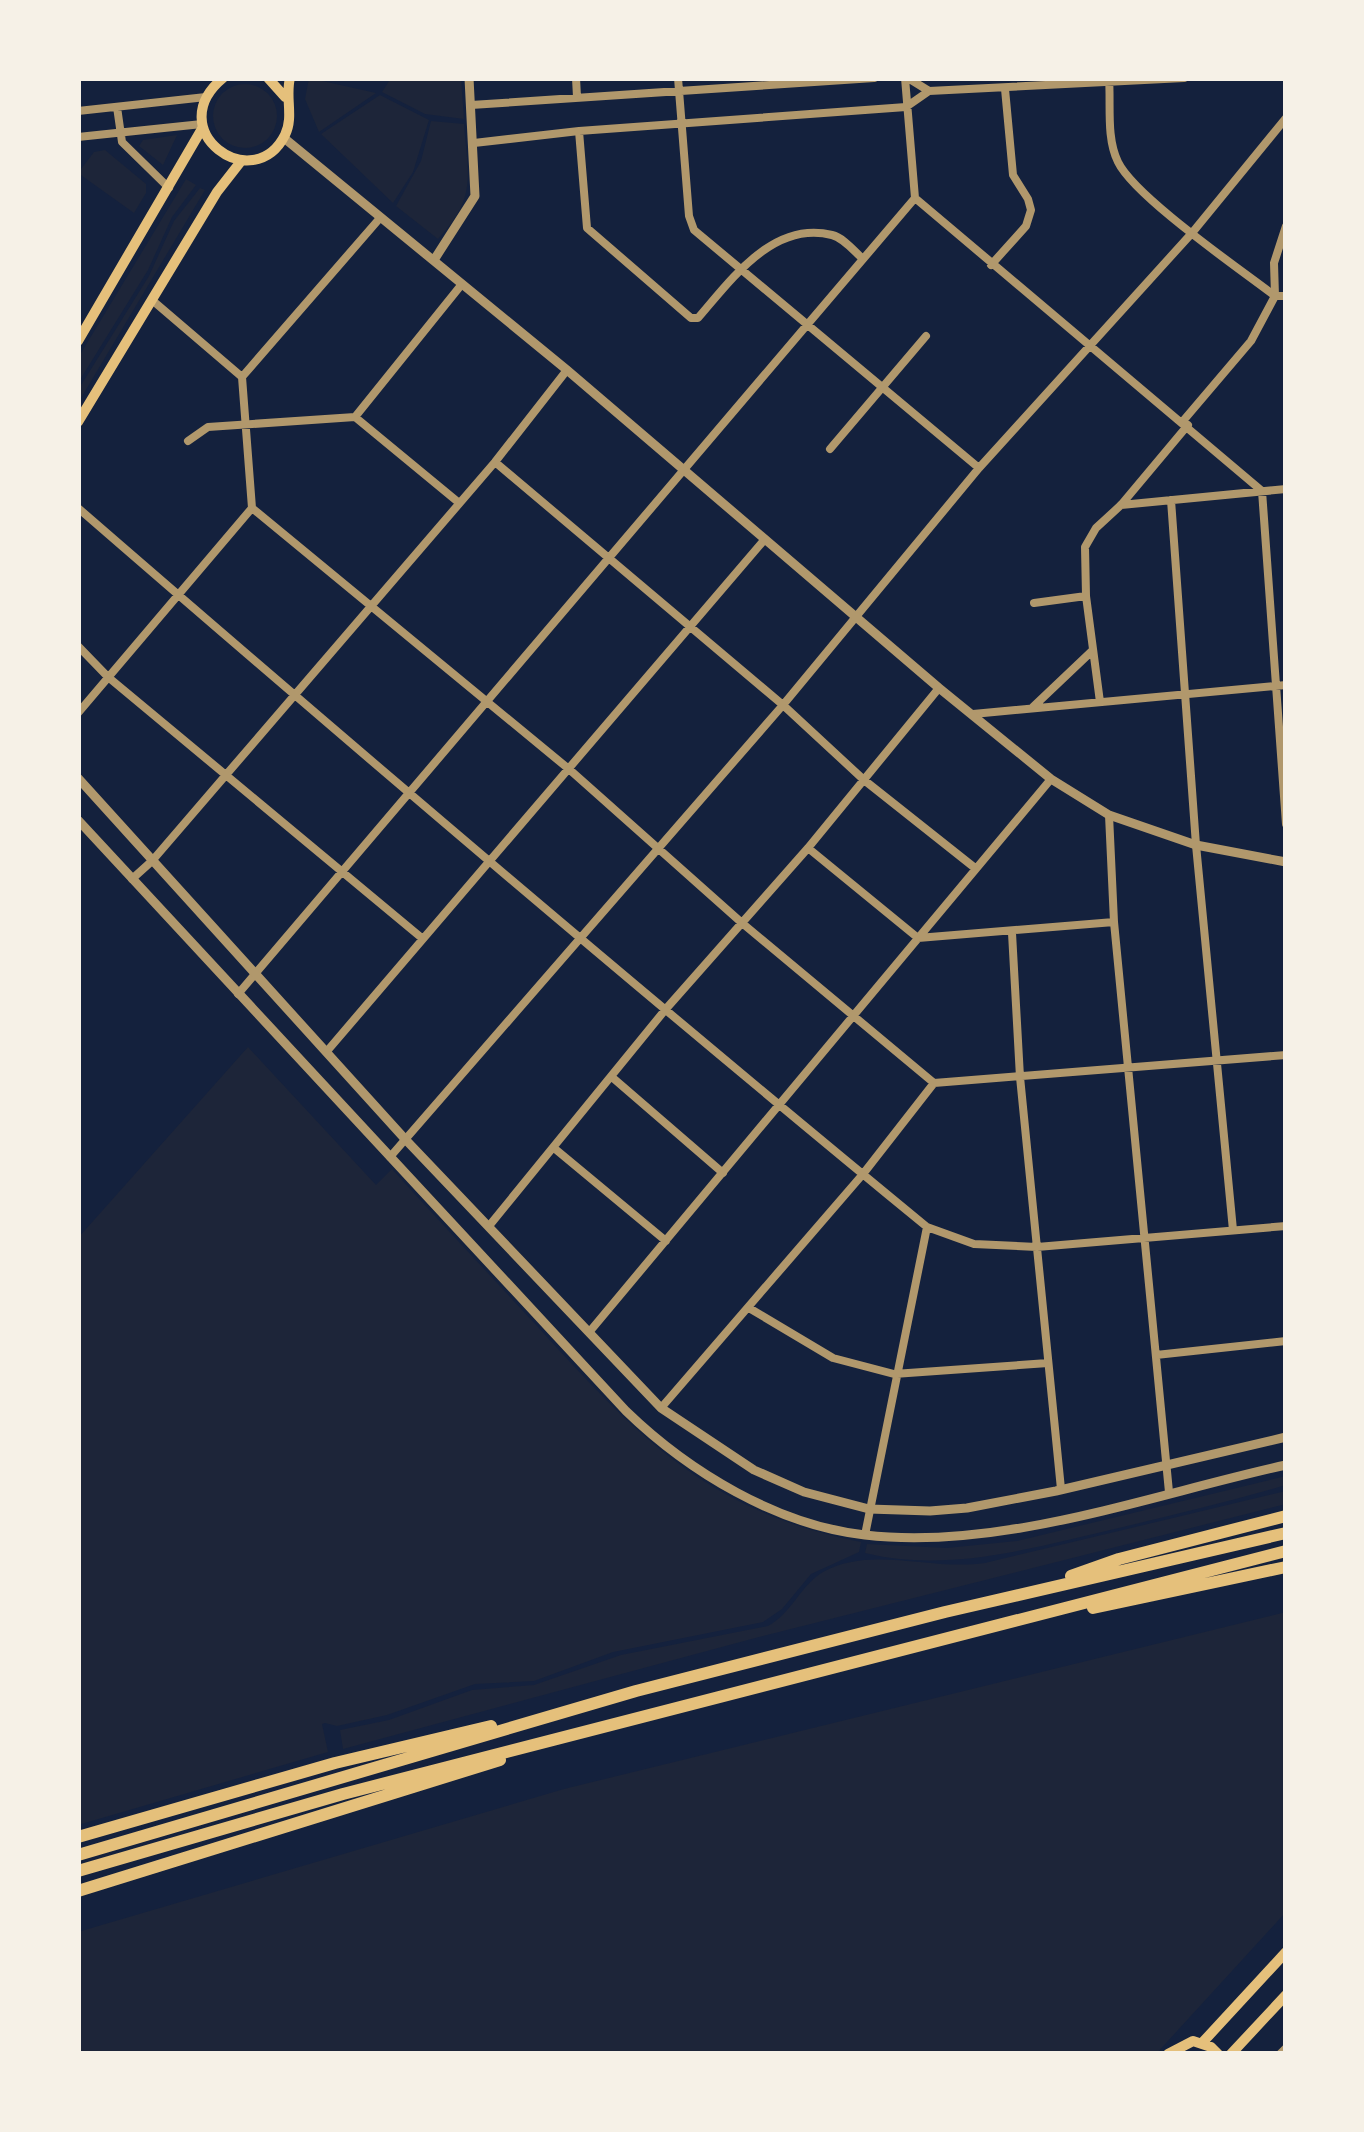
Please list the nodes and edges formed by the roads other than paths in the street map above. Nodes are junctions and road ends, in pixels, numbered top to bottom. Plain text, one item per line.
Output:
1 (222, 78) edge
2 (268, 78) edge
3 (290, 78) edge
4 (469, 78) edge
5 (576, 78) edge
6 (678, 78) edge
7 (874, 78) edge
8 (907, 78) edge
9 (1184, 78) edge
10 (1110, 80) edge
11 (786, 81) edge
12 (1005, 89) junction
13 (679, 91) junction
14 (929, 92) junction
15 (206, 97) junction
16 (577, 97) junction
17 (287, 100) junction
18 (471, 106) junction
19 (117, 107) junction
20 (906, 107) junction
21 (78, 111) edge
22 (1286, 118) edge
23 (203, 125) junction
24 (681, 125) junction
25 (118, 131) junction
26 (579, 131) junction
27 (78, 137) edge
28 (284, 138) junction
29 (474, 143) junction
30 (242, 160) junction
31 (170, 189) junction
32 (915, 198) junction
33 (380, 218) junction
34 (1285, 229) edge
35 (1192, 233) junction
36 (863, 259) junction
37 (434, 260) junction
38 (991, 265) junction
39 (742, 267) junction
40 (462, 284) junction
41 (1281, 296) edge
42 (152, 300) junction
43 (809, 325) junction
44 (926, 336) dead end
45 (78, 341) edge
46 (1091, 346) junction
47 (567, 370) junction
48 (242, 377) junction
49 (884, 388) junction
50 (355, 418) junction
51 (78, 422) edge
52 (248, 423) junction
53 (1185, 423) junction
54 (188, 441) dead end
55 (830, 449) dead end
56 (494, 462) junction
57 (979, 468) junction
58 (682, 470) junction
59 (1286, 488) edge
60 (1262, 491) junction
61 (1171, 500) junction
62 (458, 502) junction
63 (1121, 505) junction
64 (78, 508) edge
65 (252, 508) junction
66 (765, 539) junction
67 (608, 557) junction
68 (177, 594) junction
69 (1086, 596) junction
70 (1034, 603) dead end
71 (372, 604) junction
72 (854, 615) junction
73 (691, 628) junction
74 (78, 646) edge
75 (1093, 651) junction
76 (108, 677) junction
77 (1286, 685) edge
78 (1274, 686) junction
79 (939, 688) junction
80 (294, 693) junction
81 (1187, 693) junction
82 (487, 701) junction
83 (1100, 702) junction
84 (783, 705) junction
85 (1032, 708) junction
86 (78, 713) edge
87 (971, 714) junction
88 (570, 770) junction
89 (223, 774) junction
90 (78, 778) edge
91 (1051, 779) junction
92 (864, 780) junction
93 (409, 794) junction
94 (1109, 815) junction
95 (78, 820) edge
96 (1286, 824) edge
97 (1196, 845) junction
98 (657, 848) junction
99 (808, 848) junction
100 (152, 861) junction
101 (492, 861) junction
102 (1286, 862) edge
103 (975, 868) junction
104 (344, 872) junction
105 (132, 880) junction
106 (1114, 922) junction
107 (742, 923) junction
108 (1012, 933) junction
109 (577, 938) junction
110 (918, 938) junction
111 (422, 939) junction
112 (257, 973) junction
113 (238, 994) junction
114 (665, 1010) junction
115 (854, 1015) junction
116 (328, 1050) junction
117 (1286, 1055) edge
118 (1217, 1061) junction
119 (1129, 1070) junction
120 (1020, 1077) junction
121 (613, 1078) junction
122 (934, 1083) junction
123 (779, 1102) junction
124 (405, 1139) junction
125 (554, 1148) junction
126 (389, 1158) junction
127 (724, 1173) junction
128 (863, 1174) junction
129 (489, 1226) junction
130 (1286, 1226) edge
131 (926, 1227) junction
132 (1233, 1230) junction
133 (1143, 1238) junction
134 (667, 1241) junction
135 (1037, 1247) junction
136 (749, 1308) junction
137 (590, 1330) junction
138 (1286, 1341) edge
139 (1156, 1355) junction
140 (1048, 1363) junction
141 (894, 1374) junction
142 (662, 1408) junction
143 (1286, 1437) edge
144 (1165, 1465) junction
145 (1286, 1465) edge
146 (1061, 1489) junction
147 (1168, 1492) junction
148 (869, 1509) junction
149 (1286, 1516) edge
150 (1286, 1534) edge
151 (865, 1535) junction
152 (1286, 1551) edge
153 (1286, 1567) edge
154 (1054, 1586) junction
155 (1056, 1611) junction
156 (540, 1719) junction
157 (545, 1742) junction
158 (78, 1837) edge
159 (78, 1855) edge
160 (78, 1871) edge
161 (78, 1891) edge
162 (1286, 1952) edge
163 (1286, 1995) edge
164 (1202, 2043) junction
165 (1168, 2054) edge
166 (1218, 2054) edge
167 (1231, 2054) edge

1 - 15 main road
2 - 17 main road
3 - 17 main road
4 - 18 street
5 - 16 street
6 - 13 street
7 - 11 street
8 - 14 street
8 - 20 street
9 - 10 street
10 - 12 street
10 - 35 street
11 - 13 street
12 - 14 street
12 - 38 street
13 - 16 street
13 - 24 street
14 - 20 street
15 - 19 street
15 - 23 main road
16 - 18 street
17 - 28 main road
18 - 29 street
19 - 21 street
19 - 25 street
20 - 24 street
20 - 32 street
22 - 35 street
23 - 25 street
23 - 30 main road
23 - 31 main road
24 - 26 street
24 - 39 street
25 - 27 street
25 - 31 street
26 - 29 street
26 - 39 street
28 - 30 main road
28 - 33 street
29 - 37 street
30 - 42 main road
31 - 45 main road
32 - 36 street
32 - 38 street
33 - 37 street
33 - 48 street
34 - 41 street
35 - 41 street
35 - 46 street
36 - 39 street
36 - 43 street
37 - 40 street
38 - 46 street
39 - 43 street
40 - 47 street
40 - 50 street
41 - 53 street
42 - 48 street
42 - 51 main road
43 - 49 street
43 - 58 street
44 - 49 street
46 - 53 street
46 - 57 street
47 - 56 street
47 - 58 street
48 - 52 street
49 - 55 street
49 - 57 street
50 - 52 street
50 - 62 street
52 - 54 street
52 - 65 street
53 - 60 street
53 - 63 street
56 - 62 street
56 - 67 street
57 - 72 street
58 - 66 street
58 - 67 street
59 - 60 street
60 - 61 street
60 - 78 street
61 - 63 street
61 - 81 street
62 - 71 street
63 - 69 street
64 - 68 street
65 - 68 street
65 - 71 street
66 - 72 street
66 - 73 street
67 - 73 street
67 - 82 street
68 - 76 street
68 - 80 street
69 - 70 street
69 - 75 street
71 - 80 street
71 - 82 street
72 - 79 street
72 - 84 street
73 - 84 street
73 - 88 street
74 - 76 street
75 - 83 street
75 - 85 street
76 - 86 street
76 - 89 street
77 - 78 street
78 - 81 street
78 - 96 street
79 - 87 street
79 - 92 street
80 - 89 street
80 - 93 street
81 - 83 street
81 - 97 street
82 - 88 street
82 - 93 street
83 - 85 street
84 - 92 street
84 - 98 street
85 - 87 street
87 - 91 street
88 - 98 street
88 - 101 street
89 - 100 street
89 - 104 street
90 - 100 street
91 - 94 street
91 - 103 street
92 - 99 street
92 - 103 street
93 - 101 street
93 - 104 street
94 - 97 street
94 - 106 street
95 - 105 street
97 - 102 street
97 - 118 street
98 - 107 street
98 - 109 street
99 - 107 street
99 - 110 street
100 - 105 street
100 - 112 street
101 - 109 street
101 - 111 street
103 - 110 street
104 - 111 street
104 - 112 street
105 - 113 street
106 - 108 street
106 - 119 street
107 - 114 street
107 - 115 street
108 - 110 street
108 - 120 street
109 - 114 street
109 - 124 street
110 - 115 street
111 - 116 street
112 - 113 street
112 - 116 street
113 - 126 street
114 - 121 street
114 - 123 street
115 - 122 street
115 - 123 street
116 - 124 street
117 - 118 street
118 - 119 street
118 - 132 street
119 - 120 street
119 - 133 street
120 - 122 street
120 - 135 street
121 - 125 street
121 - 127 street
122 - 128 street
123 - 127 street
123 - 128 street
124 - 126 street
124 - 129 street
125 - 129 street
125 - 134 street
126 - 151 street
127 - 134 street
128 - 131 street
128 - 136 street
129 - 137 street
130 - 132 street
131 - 135 street
131 - 141 street
132 - 133 street
133 - 135 street
133 - 139 street
134 - 137 street
135 - 140 street
136 - 141 street
136 - 142 street
137 - 142 street
138 - 139 street
139 - 144 street
140 - 141 street
140 - 146 street
141 - 148 street
142 - 148 street
143 - 144 street
144 - 146 street
144 - 147 street
145 - 147 street
146 - 148 street
147 - 151 street
148 - 151 street
149 - 154 highway
150 - 154 highway
152 - 155 highway
153 - 155 highway
154 - 156 highway
155 - 157 highway
156 - 158 highway
156 - 159 highway
157 - 160 highway
157 - 161 highway
162 - 164 main road
163 - 167 main road
164 - 165 main road
164 - 166 main road

